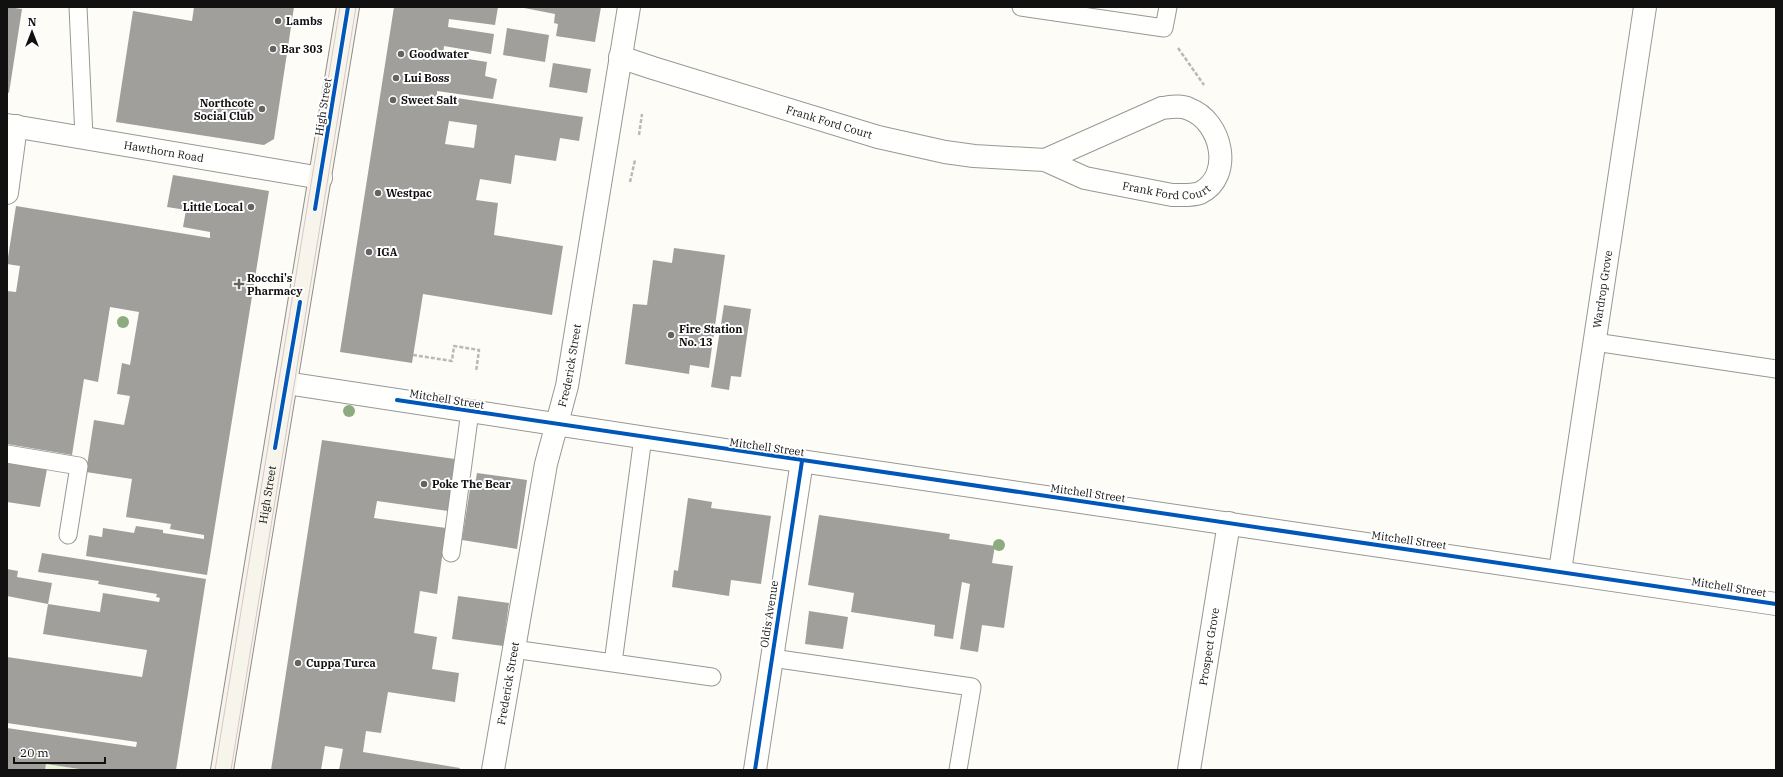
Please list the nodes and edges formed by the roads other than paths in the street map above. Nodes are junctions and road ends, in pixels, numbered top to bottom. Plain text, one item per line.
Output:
1 (78, 7) edge
2 (348, 7) edge
3 (629, 7) edge
4 (1021, 7) edge
5 (1168, 7) edge
6 (1645, 7) edge
7 (620, 57) junction
8 (12, 125) edge
9 (84, 137) junction
10 (1045, 160) junction
11 (321, 178) junction
12 (7, 193) edge
13 (1595, 342) junction
14 (1776, 369) edge
15 (286, 382) junction
16 (470, 411) junction
17 (556, 424) junction
18 (643, 437) junction
19 (7, 454) edge
20 (802, 461) junction
21 (1229, 523) junction
22 (68, 535) dead end
23 (451, 553) dead end
24 (1560, 571) junction
25 (1776, 604) edge
26 (513, 649) junction
27 (772, 658) junction
28 (612, 663) junction
29 (712, 677) dead end
30 (222, 770) edge
31 (493, 770) edge
32 (754, 770) edge
33 (958, 770) edge
34 (1189, 770) edge

1 - 9 lane
2 - 11 main road, High Street
3 - 7 street, Frederick Street
4 - 5 lane
6 - 13 street, Wardrop Grove
7 - 10 street, Frank Ford Court
7 - 17 street, Frederick Street
8 - 9 street, Hawthorn Road
8 - 12 street
9 - 11 street, Hawthorn Road
10 - 10 street, Frank Ford Court
11 - 15 main road, High Street
13 - 14 lane
13 - 24 street, Wardrop Grove
15 - 16 street, Mitchell Street
15 - 30 main road, High Street
16 - 17 street, Mitchell Street
16 - 23 lane
17 - 18 street, Mitchell Street
17 - 26 street, Frederick Street
18 - 20 street, Mitchell Street
18 - 28 lane
19 - 22 lane
20 - 21 street, Mitchell Street
20 - 27 street, Oldis Avenue
21 - 24 street, Mitchell Street
21 - 34 street, Prospect Grove
24 - 25 street, Mitchell Street
26 - 28 lane
26 - 31 street, Frederick Street
27 - 32 street, Oldis Avenue
27 - 33 lane
28 - 29 lane

